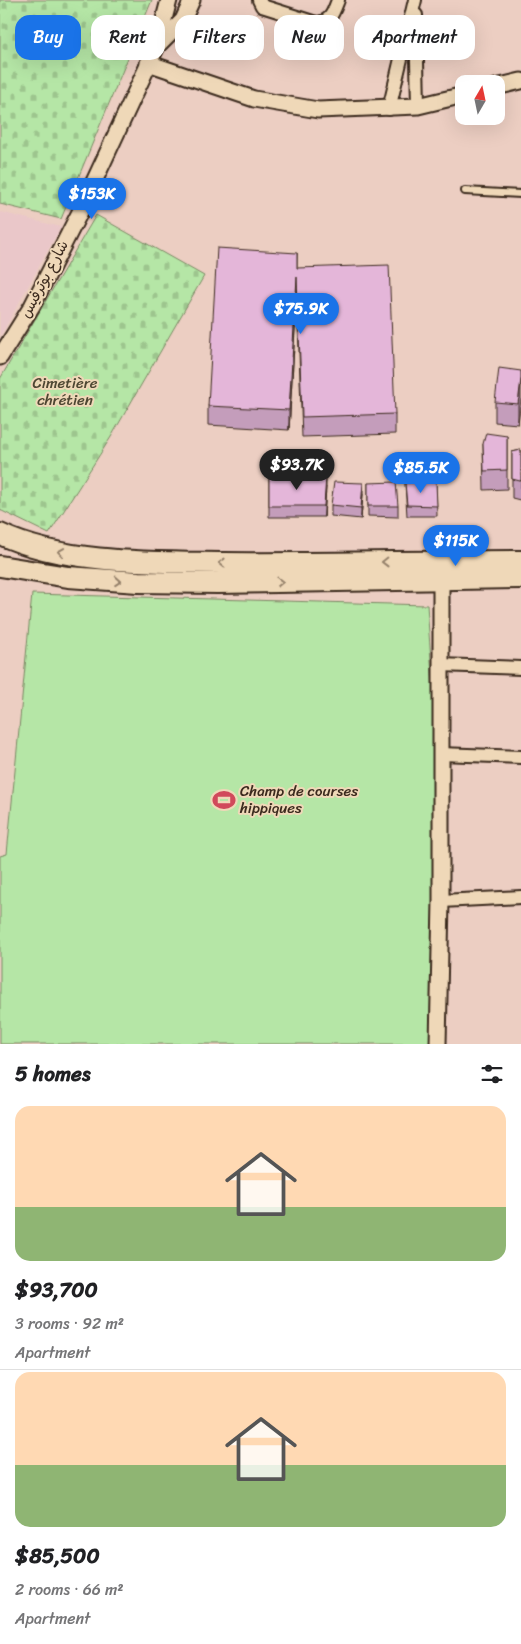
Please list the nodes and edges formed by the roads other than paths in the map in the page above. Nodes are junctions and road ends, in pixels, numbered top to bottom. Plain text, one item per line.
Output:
1 (169, 0) edge
2 (192, 0) edge
3 (259, 0) edge
4 (338, 0) edge
5 (415, 0) edge
6 (165, 15) edge
7 (165, 38) edge
8 (150, 60) edge
9 (148, 64) junction
10 (521, 81) edge
11 (505, 85) edge
12 (455, 97) edge
13 (418, 106) junction
14 (388, 109) junction
15 (465, 192) dead end
16 (521, 194) edge
17 (0, 357) edge
18 (0, 534) edge
19 (521, 561) edge
20 (0, 566) edge
21 (440, 570) junction
22 (521, 578) edge
23 (440, 664) junction
24 (521, 668) edge
25 (440, 754) junction
26 (521, 757) edge
27 (521, 897) edge
28 (441, 901) junction
29 (438, 1044) edge

1 - 6 street
2 - 7 street
3 - 4 street
5 - 13 street
5 - 14 street
8 - 9 street, شارع بوترفيس
9 - 14 street
9 - 17 street, شارع بوترفيس
10 - 11 street
12 - 13 street
13 - 14 street
15 - 16 lane
21 -> 18 highway
19 - 21 highway
20 -> 21 highway
21 - 22 highway
21 - 23 street
23 - 24 street
23 - 25 street
25 - 26 street
25 - 28 street
27 - 28 street
28 - 29 street

